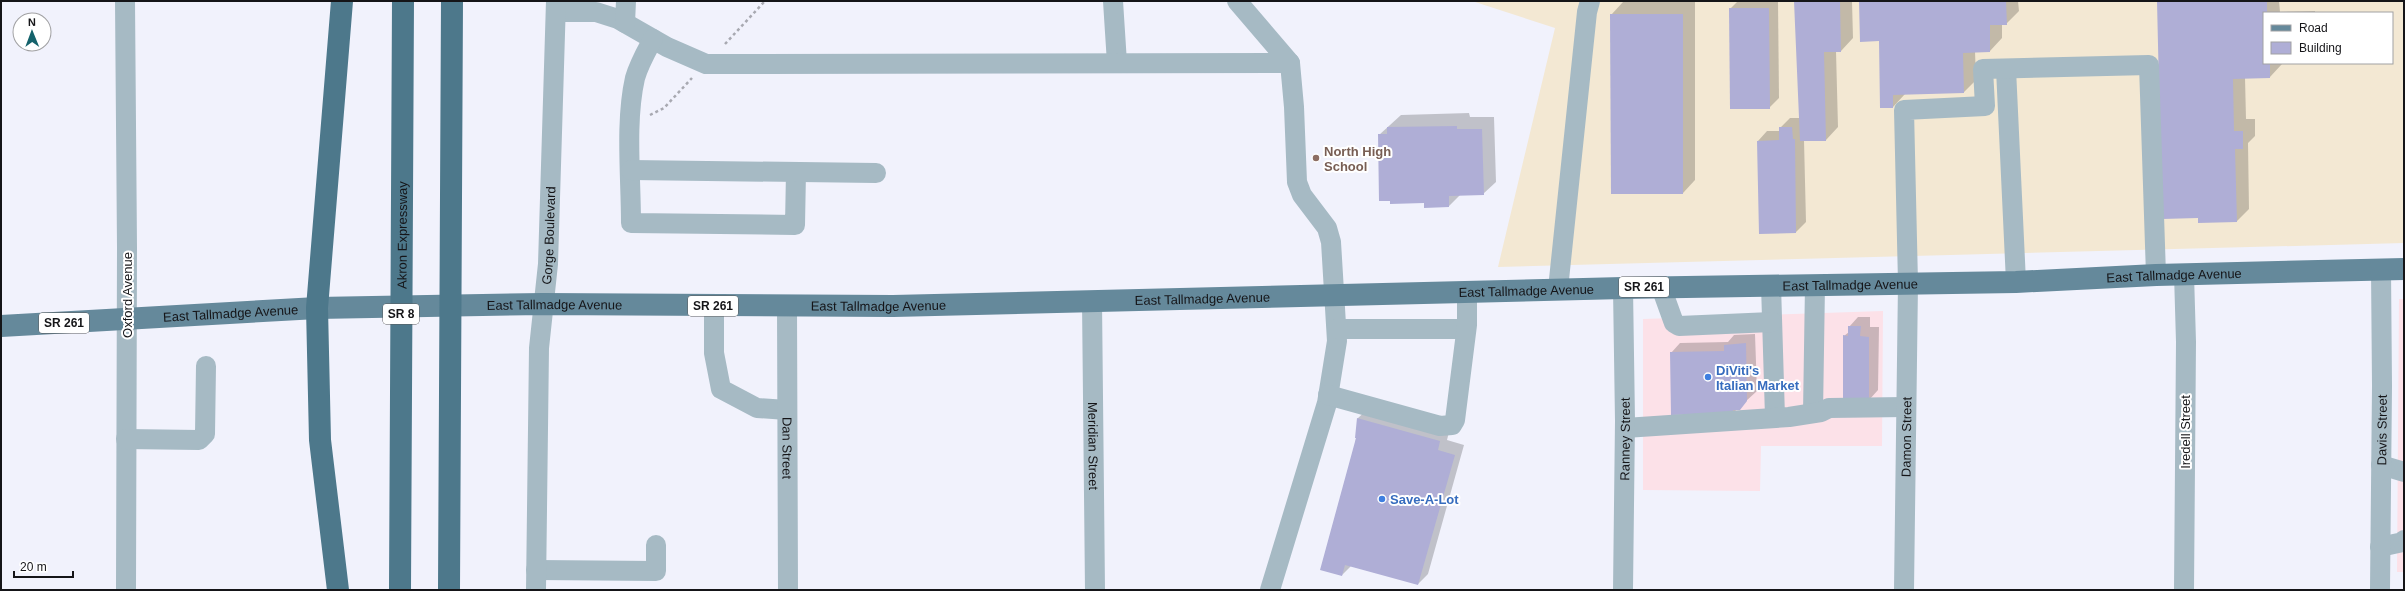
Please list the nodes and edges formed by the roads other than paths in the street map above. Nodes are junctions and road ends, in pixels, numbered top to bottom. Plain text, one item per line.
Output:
1 (125, 1) edge
2 (342, 1) edge
3 (403, 1) edge
4 (452, 1) edge
5 (626, 1) edge
6 (1113, 1) edge
7 (1237, 1) edge
8 (1590, 1) edge
9 (556, 6) edge
10 (625, 23) junction
11 (652, 39) junction
12 (1117, 63) junction
13 (1290, 63) junction
14 (2006, 69) junction
15 (631, 170) junction
16 (796, 172) junction
17 (876, 173) dead end
18 (2381, 269) junction
19 (2404, 269) edge
20 (2184, 274) junction
21 (2156, 275) junction
22 (2016, 282) junction
23 (1908, 283) junction
24 (1771, 285) junction
25 (1815, 285) junction
26 (1661, 287) junction
27 (1623, 288) junction
28 (1558, 290) junction
29 (1467, 292) junction
30 (1335, 295) junction
31 (1092, 301) junction
32 (543, 304) junction
33 (714, 306) junction
34 (787, 306) junction
35 (316, 308) junction
36 (127, 319) junction
37 (1772, 322) junction
38 (1, 326) edge
39 (1337, 329) junction
40 (1466, 329) junction
41 (206, 366) dead end
42 (1328, 395) junction
43 (1905, 407) junction
44 (787, 410) junction
45 (1821, 411) junction
46 (1775, 418) junction
47 (1625, 428) junction
48 (126, 439) junction
49 (2381, 465) junction
50 (2404, 472) edge
51 (2404, 540) edge
52 (656, 545) dead end
53 (2380, 547) junction
54 (536, 570) junction
55 (126, 590) edge
56 (338, 590) edge
57 (400, 590) edge
58 (450, 590) edge
59 (536, 590) edge
60 (788, 590) edge
61 (1095, 590) edge
62 (1270, 590) edge
63 (1623, 590) edge
64 (1904, 590) edge
65 (2184, 590) edge
66 (2380, 590) edge

1 - 36 street, Oxford Avenue
2 - 35 highway
3 - 57 highway, Akron Expressway / SR 8
4 - 58 highway
5 - 10 street
6 - 12 street
7 - 13 street
8 - 28 street
9 - 10 street
9 - 32 street, Gorge Boulevard
10 - 11 street
11 - 12 street
11 - 15 street
12 - 13 street
13 - 30 street
14 - 21 street
14 - 22 street
14 - 23 street, Damon Street
15 - 16 street
15 - 16 street
16 - 17 street
18 - 19 main road, East Tallmadge Avenue / SR 261
18 - 20 main road, East Tallmadge Avenue / SR 261
18 - 49 street, Davis Street
20 - 21 main road, East Tallmadge Avenue / SR 261
20 - 65 street, Iredell Street
21 - 22 main road, East Tallmadge Avenue / SR 261
22 - 23 main road, East Tallmadge Avenue / SR 261
23 - 25 main road, East Tallmadge Avenue / SR 261
23 - 43 street, Damon Street
24 - 25 main road, East Tallmadge Avenue / SR 261
24 - 26 main road, East Tallmadge Avenue / SR 261
24 - 37 street
25 - 45 street
26 - 27 main road, East Tallmadge Avenue / SR 261
26 - 37 street
27 - 28 main road, East Tallmadge Avenue / SR 261
27 - 47 street, Ranney Street
28 - 29 main road, East Tallmadge Avenue / SR 261
29 - 30 main road, East Tallmadge Avenue / SR 261
29 - 40 street
30 - 31 main road, East Tallmadge Avenue / SR 261
30 - 39 street
31 - 34 main road, East Tallmadge Avenue / SR 261
31 - 61 street, Meridian Street
32 - 33 main road, East Tallmadge Avenue / SR 261
32 - 35 main road, East Tallmadge Avenue / SR 261
32 - 54 street, Gorge Boulevard
33 - 34 main road, East Tallmadge Avenue / SR 261
33 - 44 street
34 - 44 street, Dan Street
35 - 36 main road, East Tallmadge Avenue / SR 261
35 - 56 highway
36 - 38 main road, East Tallmadge Avenue / SR 261
36 - 48 street, Oxford Avenue
37 - 46 street
39 - 40 street
39 - 42 street
40 - 42 street
41 - 48 street
42 - 62 street
43 - 45 street
43 - 64 street, Damon Street
44 - 60 street, Dan Street
45 - 46 street
46 - 47 street
47 - 63 street, Ranney Street
48 - 55 street, Oxford Avenue
49 - 50 street
49 - 53 street, Davis Street
51 - 53 street
52 - 54 street
53 - 66 street, Davis Street
54 - 59 street, Gorge Boulevard

